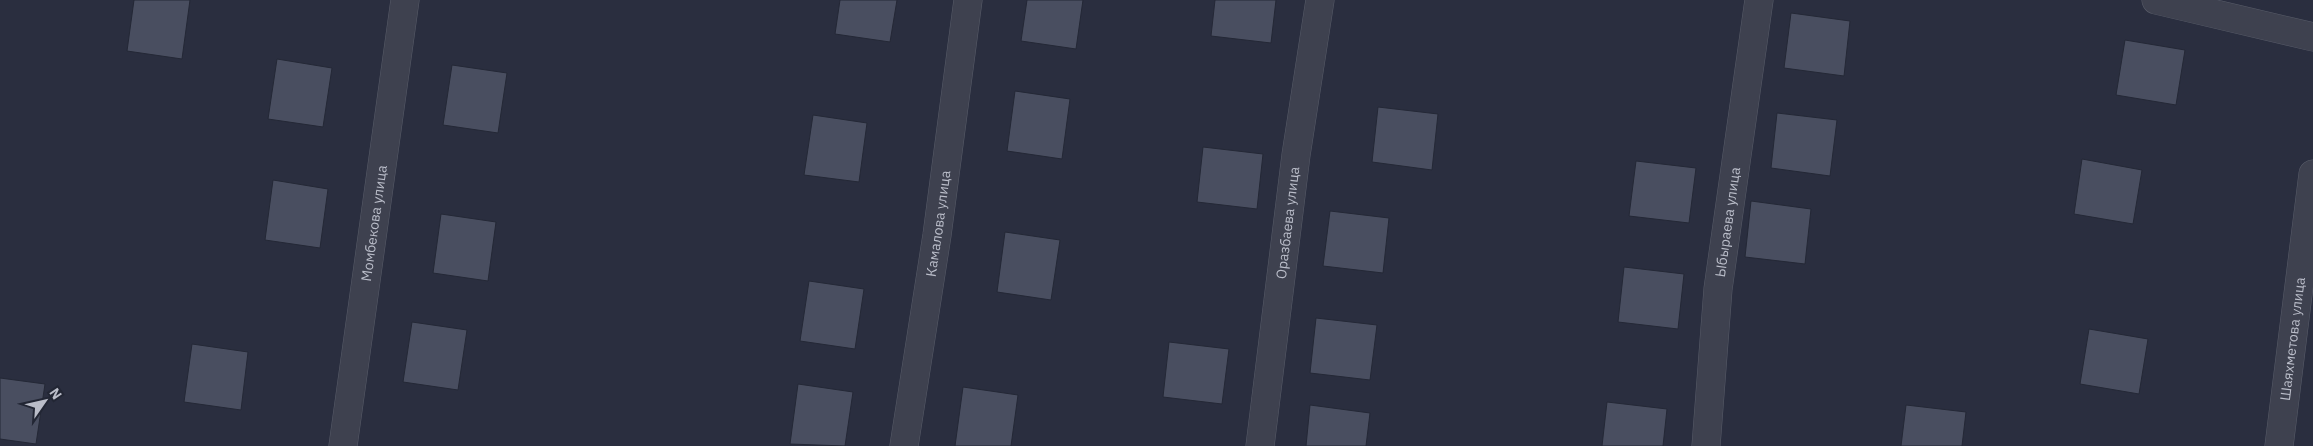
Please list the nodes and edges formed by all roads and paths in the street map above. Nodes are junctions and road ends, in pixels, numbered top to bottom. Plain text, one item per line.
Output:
1 (405, 0) edge
2 (968, 0) edge
3 (1320, 0) edge
4 (1759, 0) edge
5 (2156, 0) edge
6 (2313, 36) edge
7 (2313, 174) edge
8 (343, 446) edge
9 (904, 446) edge
10 (1260, 446) edge
11 (1706, 446) edge
12 (2280, 446) edge

1 - 8 street, Момбекова улица
2 - 9 street, Камалова улица
3 - 10 street, Оразбаева улица
4 - 11 street, Ыбыраева улица
5 - 6 street
7 - 12 street, Шаяхметова улица

